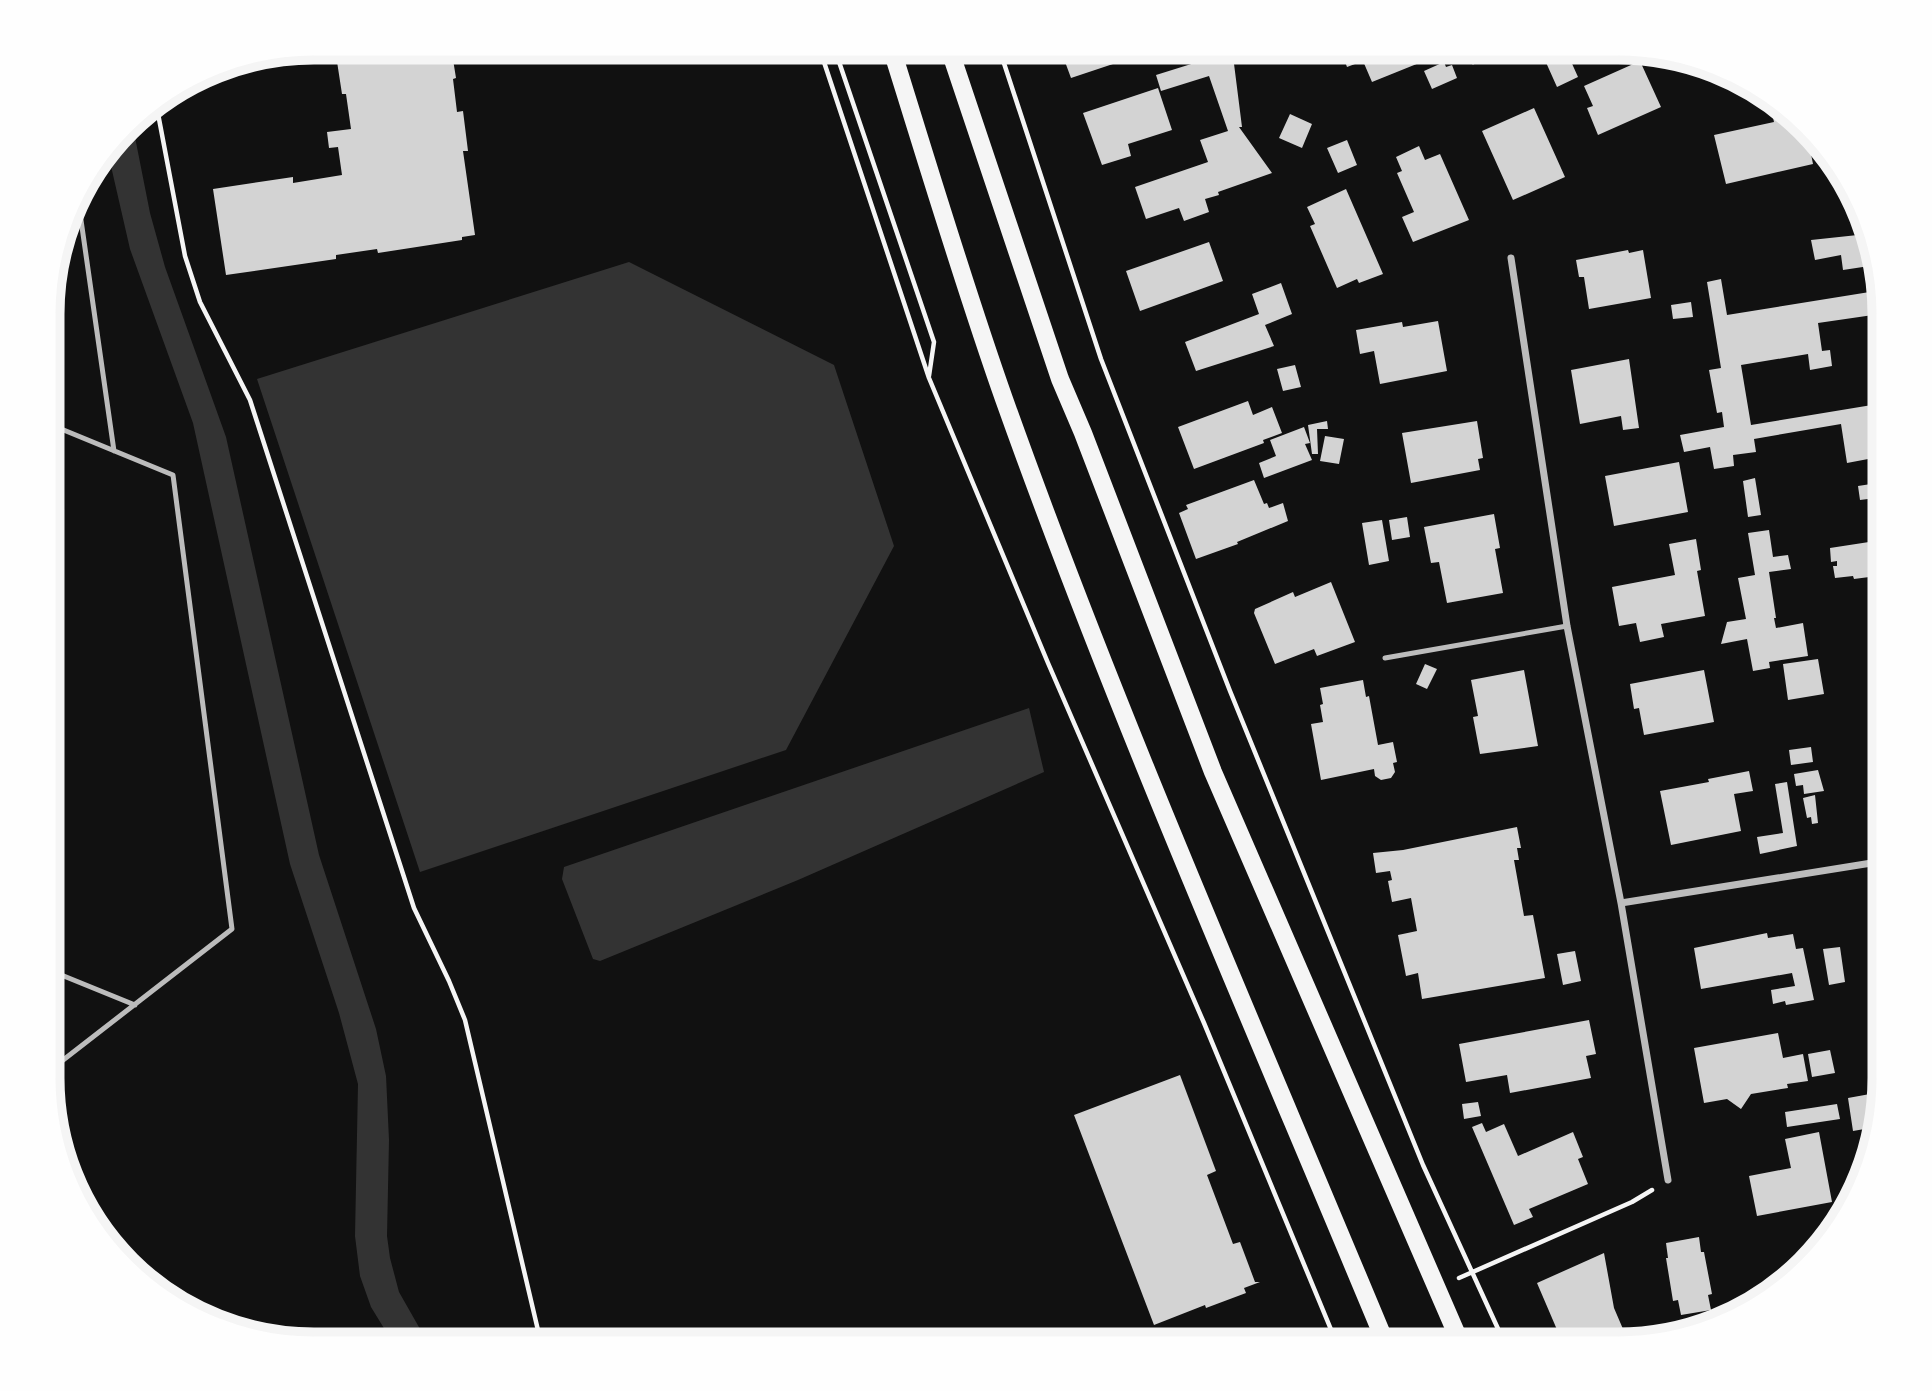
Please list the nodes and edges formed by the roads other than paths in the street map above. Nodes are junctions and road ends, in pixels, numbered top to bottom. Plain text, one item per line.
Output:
1 (895, 60) edge
2 (952, 60) edge
3 (81, 213) edge
4 (1511, 258) dead end
5 (60, 428) edge
6 (114, 451) junction
7 (1567, 626) junction
8 (1385, 658) dead end
9 (1872, 863) edge
10 (1621, 903) junction
11 (60, 974) edge
12 (135, 1005) junction
13 (60, 1063) edge
14 (1668, 1180) road end
15 (1381, 1332) edge
16 (1456, 1332) edge

1 - 15 main road
2 - 16 main road
3 - 6 lane
4 - 7 street
5 - 6 lane
6 - 12 lane
7 - 8 lane
7 - 10 street
9 - 10 street
10 - 14 street
11 - 12 lane
12 - 13 lane

